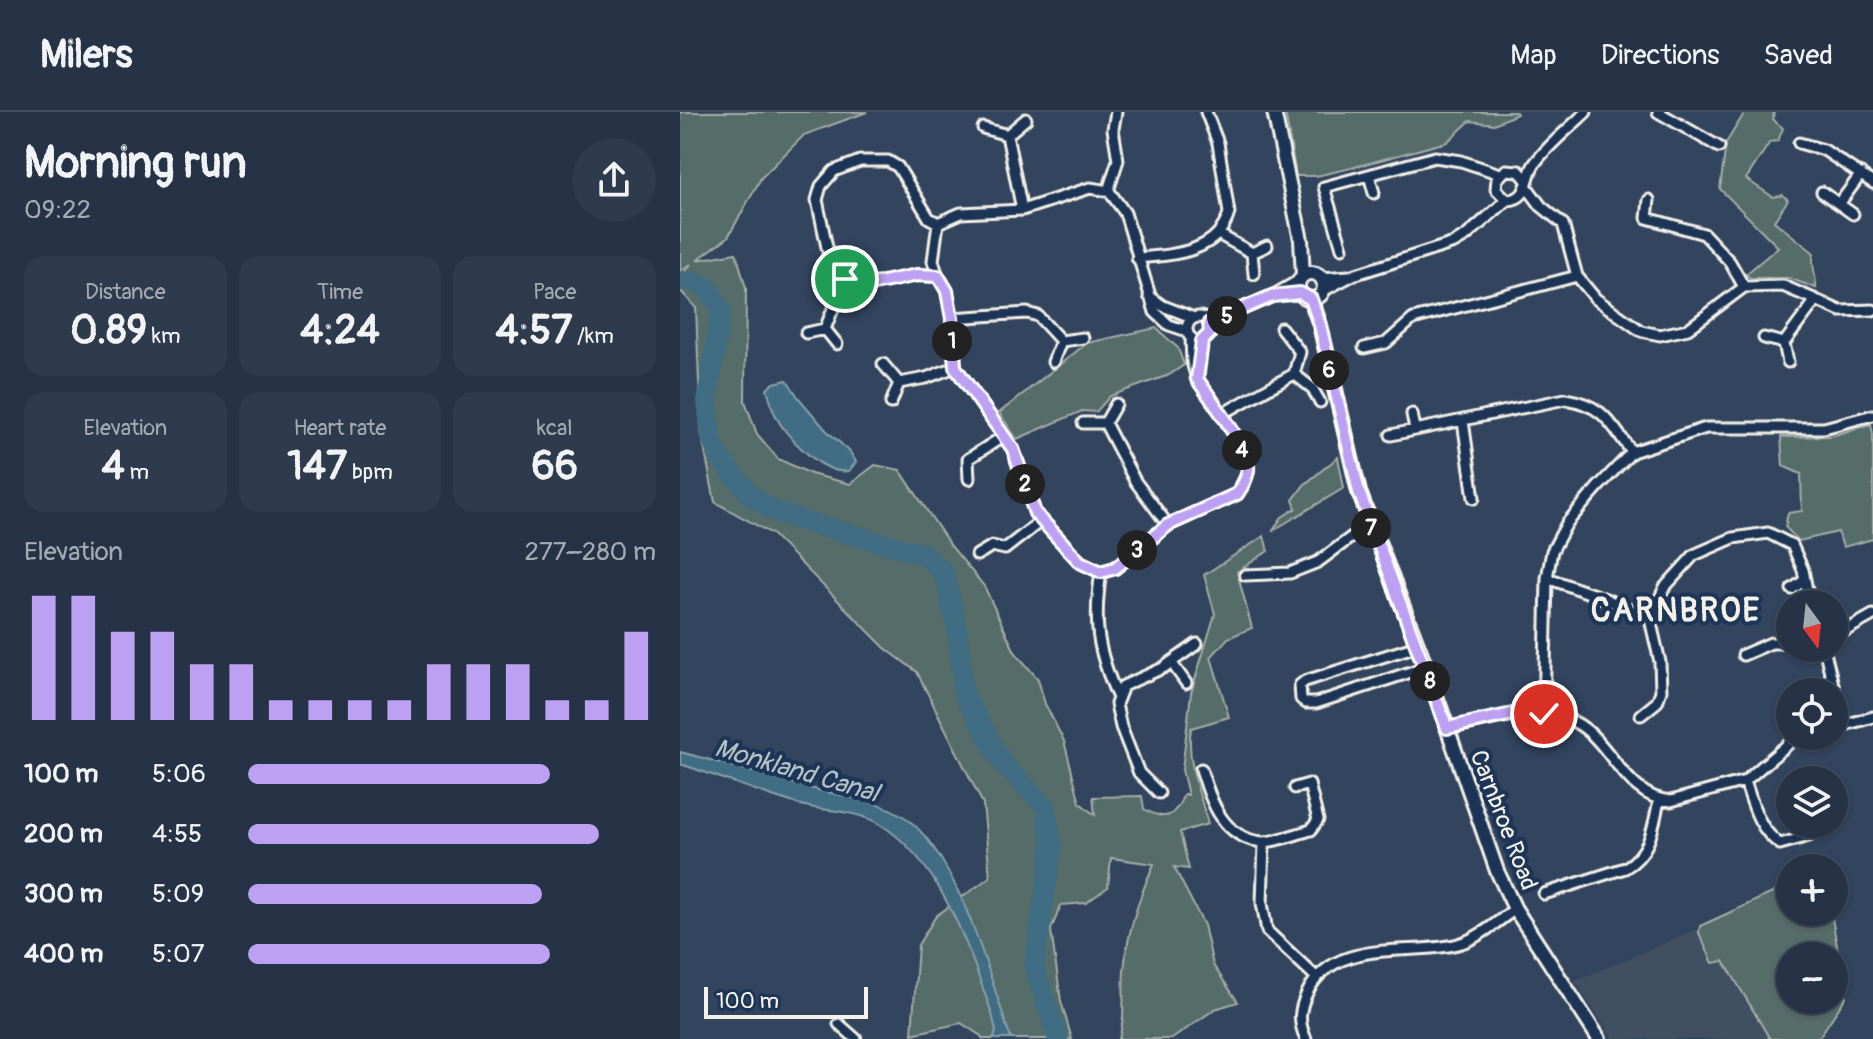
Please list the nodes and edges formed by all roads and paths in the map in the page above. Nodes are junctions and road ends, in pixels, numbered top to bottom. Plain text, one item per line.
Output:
1 (1116, 112) edge
2 (1206, 112) edge
3 (1274, 112) edge
4 (1586, 112) edge
5 (1658, 112) edge
6 (1026, 119) dead end
7 (983, 128) dead end
8 (1007, 135) junction
9 (1799, 143) dead end
10 (1719, 147) dead end
11 (1534, 163) junction
12 (1519, 171) junction
13 (1861, 174) junction
14 (1369, 175) junction
15 (1498, 183) junction
16 (1526, 183) junction
17 (1873, 183) edge
18 (1108, 191) junction
19 (1822, 192) dead end
20 (1374, 193) dead end
21 (1521, 197) junction
22 (1507, 200) junction
23 (1649, 200) dead end
24 (1839, 204) junction
25 (1541, 206) junction
26 (1022, 210) junction
27 (1489, 214) junction
28 (1853, 214) dead end
29 (938, 223) junction
30 (1220, 235) junction
31 (1267, 246) dead end
32 (1342, 248) dead end
33 (1252, 253) junction
34 (1137, 258) junction
35 (1254, 274) dead end
36 (938, 276) junction
37 (1577, 276) junction
38 (845, 279) junction
39 (1311, 286) junction
40 (1744, 287) junction
41 (1149, 296) junction
42 (1816, 300) junction
43 (1873, 310) edge
44 (952, 318) junction
45 (1194, 318) junction
46 (1209, 323) junction
47 (1281, 328) dead end
48 (825, 329) junction
49 (806, 333) dead end
50 (1189, 335) junction
51 (1083, 338) dead end
52 (1764, 338) dead end
53 (1061, 341) junction
54 (1202, 341) junction
55 (1784, 343) junction
56 (837, 344) dead end
57 (1364, 348) dead end
58 (1053, 362) dead end
59 (1788, 362) dead end
60 (883, 364) dead end
61 (955, 367) junction
62 (1294, 374) junction
63 (1197, 379) junction
64 (899, 383) junction
65 (1320, 402) dead end
66 (891, 403) dead end
67 (1116, 404) dead end
68 (1222, 414) junction
69 (1412, 414) dead end
70 (1873, 415) edge
71 (1463, 421) junction
72 (1083, 423) dead end
73 (1105, 423) junction
74 (1415, 429) junction
75 (1391, 435) dead end
76 (1004, 436) junction
77 (1632, 452) junction
78 (969, 479) dead end
79 (1474, 498) dead end
80 (1042, 520) junction
81 (1369, 524) junction
82 (1168, 525) junction
83 (977, 555) dead end
84 (1101, 572) junction
85 (1245, 575) dead end
86 (1547, 578) junction
87 (1792, 589) dead end
88 (1873, 615) edge
89 (1650, 619) junction
90 (1848, 629) edge
91 (1776, 643) edge
92 (1197, 644) dead end
93 (1417, 646) junction
94 (1743, 655) dead end
95 (1171, 662) junction
96 (1426, 667) junction
97 (1186, 683) dead end
98 (1118, 698) junction
99 (1544, 714) junction
100 (1641, 715) dead end
101 (1873, 717) edge
102 (1848, 724) edge
103 (1447, 728) junction
104 (1781, 750) edge
105 (1201, 769) dead end
106 (1745, 781) junction
107 (1295, 788) dead end
108 (1159, 793) dead end
109 (1659, 800) junction
110 (1802, 838) edge
111 (1264, 843) junction
112 (1544, 894) dead end
113 (1515, 909) junction
114 (1316, 977) junction
115 (839, 1024) dead end
116 (856, 1039) edge
117 (1306, 1039) edge
118 (1599, 1039) edge

1 - 18 street
2 - 30 street
3 - 39 street, Carnbroe Road
4 - 11 street
5 - 10 street
6 - 8 street
7 - 8 street
8 - 26 street
9 - 13 street
11 - 12 street
11 - 16 street
12 - 15 street
12 - 16 street
13 - 17 street
13 - 24 street
14 - 15 street
14 - 20 street
14 - 32 street
15 - 22 street
15 - 27 street
16 - 21 street
16 - 25 street
18 - 26 street
18 - 34 street
19 - 24 street
21 - 22 street
21 - 25 street
22 - 27 street
23 - 40 street
24 - 28 street
25 - 37 street
26 - 29 street
27 - 39 street
29 - 36 street
29 - 38 street
30 - 33 street
30 - 34 street
31 - 33 street
33 - 35 street
34 - 41 street
36 - 38 street
36 - 44 street
37 - 40 street
37 - 57 street
38 - 48 street
39 - 46 street
39 - 81 street, Carnbroe Road
40 - 42 street
41 - 45 street
41 - 50 street
42 - 43 street
42 - 55 street
44 - 53 street
44 - 61 street
45 - 46 street
45 - 50 street
46 - 54 street
47 - 62 street
48 - 49 street
48 - 56 street
50 - 54 street
50 - 63 street
51 - 53 street
52 - 55 street
53 - 58 street
54 - 63 street
55 - 59 street
60 - 64 street
61 - 64 street
61 - 76 street
62 - 65 street
62 - 68 street
63 - 68 street
64 - 66 street
67 - 73 street
68 - 82 street
69 - 74 street
70 - 77 street
71 - 74 street
71 - 77 street
71 - 79 street
72 - 73 street
73 - 82 street
74 - 75 street
76 - 78 street
76 - 80 street
77 - 86 street
80 - 83 street
80 - 84 street
81 - 85 street
81 - 93 street, Carnbroe Road
82 - 84 street
84 - 98 street
86 - 89 street
86 - 99 street
87 - 89 street
88 - 90 street
89 - 100 street
91 - 94 street
92 - 95 street
93 - 96 street, Carnbroe Road
93 - 96 street
95 - 97 street
95 - 98 street
96 - 103 street, Carnbroe Road
98 - 108 street
99 - 103 street
99 - 109 street
101 - 102 street
103 - 113 street, Carnbroe Road
104 - 106 street
105 - 111 street
106 - 109 street
106 - 110 street
107 - 111 street
109 - 112 street
111 - 114 street
113 - 114 street
113 - 118 street, Carnbroe Road
114 - 117 street
115 - 116 street

